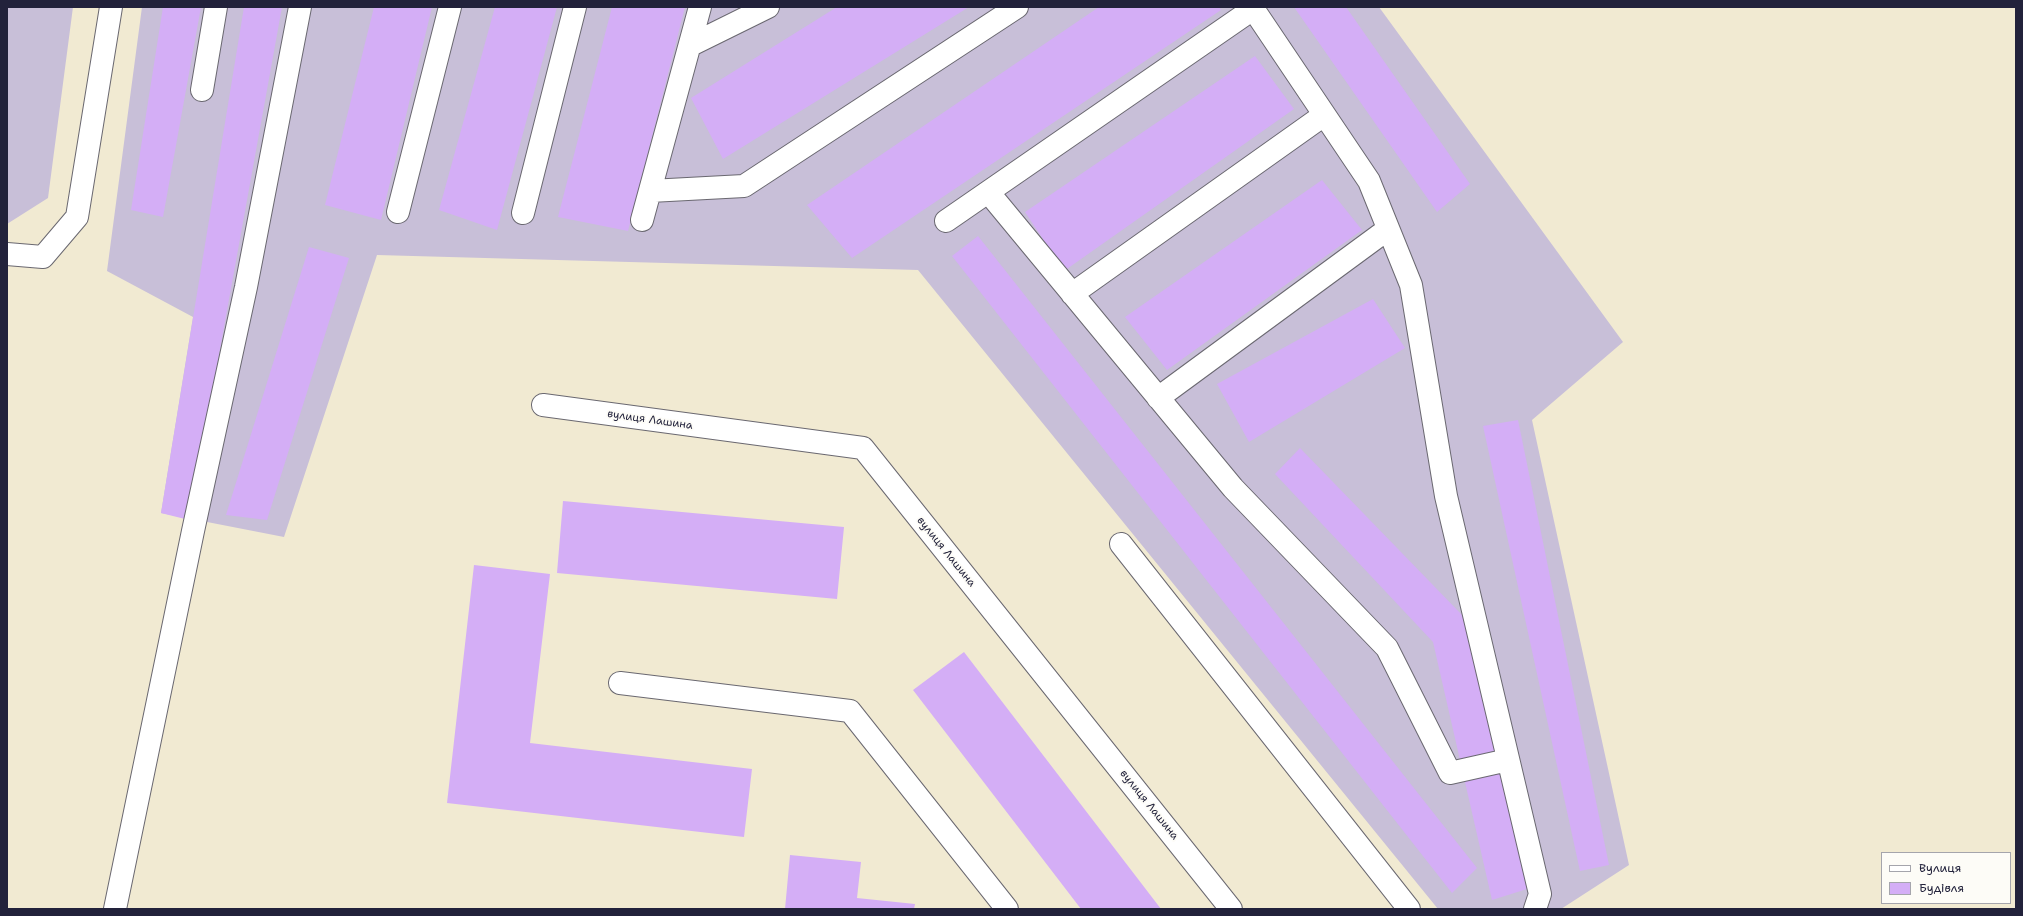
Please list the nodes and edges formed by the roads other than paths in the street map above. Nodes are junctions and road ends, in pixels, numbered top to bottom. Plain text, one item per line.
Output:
1 (111, 7) edge
2 (216, 7) edge
3 (300, 7) edge
4 (450, 7) edge
5 (575, 7) edge
6 (700, 7) edge
7 (768, 7) edge
8 (1017, 7) edge
9 (1252, 8) edge
10 (691, 45) junction
11 (202, 90) dead end
12 (1324, 115) junction
13 (650, 191) junction
14 (989, 193) junction
15 (398, 212) dead end
16 (523, 213) dead end
17 (642, 220) dead end
18 (946, 221) dead end
19 (1388, 229) junction
20 (7, 254) edge
21 (1072, 294) junction
22 (1158, 398) junction
23 (543, 405) dead end
24 (1121, 544) dead end
25 (620, 683) dead end
26 (1508, 760) junction
27 (115, 909) edge
28 (1007, 909) edge
29 (1231, 909) edge
30 (1409, 909) edge
31 (1535, 909) edge

1 - 20 street
2 - 11 street
3 - 27 street
4 - 15 street
5 - 16 street
6 - 10 street
7 - 10 street
8 - 13 street
9 - 12 street
9 - 14 street
10 - 13 street
12 - 19 street
12 - 21 street
13 - 17 street
14 - 18 street
14 - 21 street
19 - 22 street
19 - 26 street
21 - 22 street
22 - 26 street
23 - 29 street, вулиця Лашина
24 - 30 street
25 - 28 street
26 - 31 street

